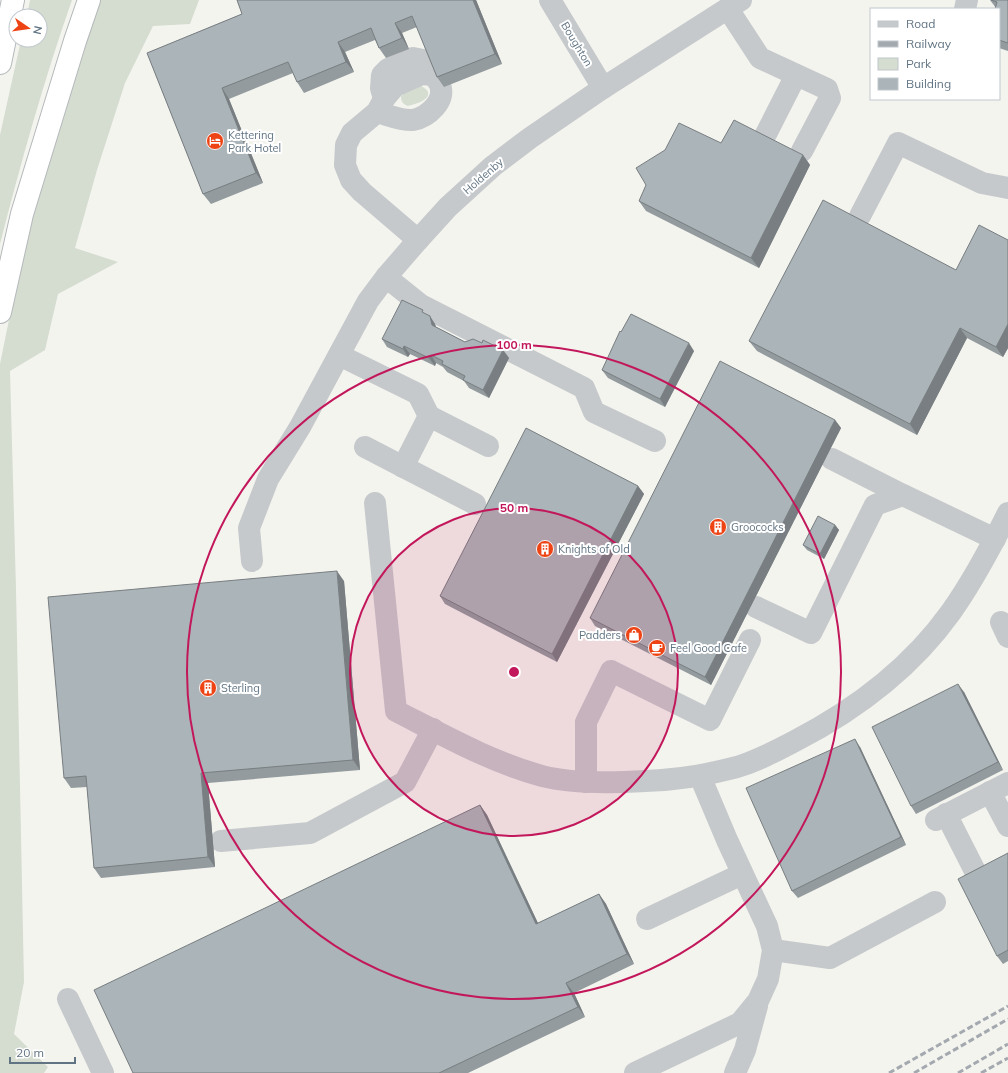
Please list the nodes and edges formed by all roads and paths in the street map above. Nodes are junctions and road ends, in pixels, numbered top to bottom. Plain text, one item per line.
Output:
1 (13, 0) edge
2 (89, 0) edge
3 (550, 0) edge
4 (734, 4) edge
5 (0, 63) edge
6 (796, 75) junction
7 (603, 88) junction
8 (380, 106) junction
9 (766, 134) edge
10 (802, 151) dead end
11 (1008, 188) edge
12 (860, 216) dead end
13 (418, 240) junction
14 (386, 277) junction
15 (0, 312) edge
16 (339, 355) junction
17 (429, 416) junction
18 (655, 441) dead end
19 (488, 446) dead end
20 (365, 447) dead end
21 (832, 459) dead end
22 (403, 467) junction
23 (903, 495) junction
24 (375, 503) dead end
25 (475, 504) dead end
26 (1008, 513) edge
27 (995, 539) junction
28 (252, 561) dead end
29 (756, 607) dead end
30 (750, 640) dead end
31 (428, 726) junction
32 (700, 776) junction
33 (586, 782) junction
34 (999, 787) edge
35 (1008, 826) edge
36 (221, 841) dead end
37 (742, 874) junction
38 (977, 875) edge
39 (935, 902) dead end
40 (647, 919) dead end
41 (773, 950) junction
42 (68, 999) dead end
43 (758, 1001) junction
44 (103, 1073) edge
45 (635, 1073) edge
46 (736, 1073) edge

1 - 5 highway
2 - 15 highway
3 - 7 street, Boughton
4 - 6 street
4 - 7 street, Holdenby
6 - 9 street
6 - 10 street
7 - 13 street, Holdenby
8 - 8 street
8 - 13 street
11 - 12 street
13 - 14 street, Holdenby
14 - 16 street, Holdenby
14 - 18 street
16 - 17 street
16 - 28 street, Holdenby
17 - 19 street
17 - 22 street
20 - 22 street
21 - 23 street
22 - 25 street
23 - 27 street
23 - 29 street
24 - 31 street
26 - 27 street
27 - 32 street
30 - 33 street
31 - 33 street
31 - 36 street
32 - 33 street
32 - 37 street
34 - 35 street
34 - 38 street
37 - 40 street
37 - 41 street
39 - 41 street
41 - 43 street
42 - 44 street
43 - 45 street
43 - 46 street

